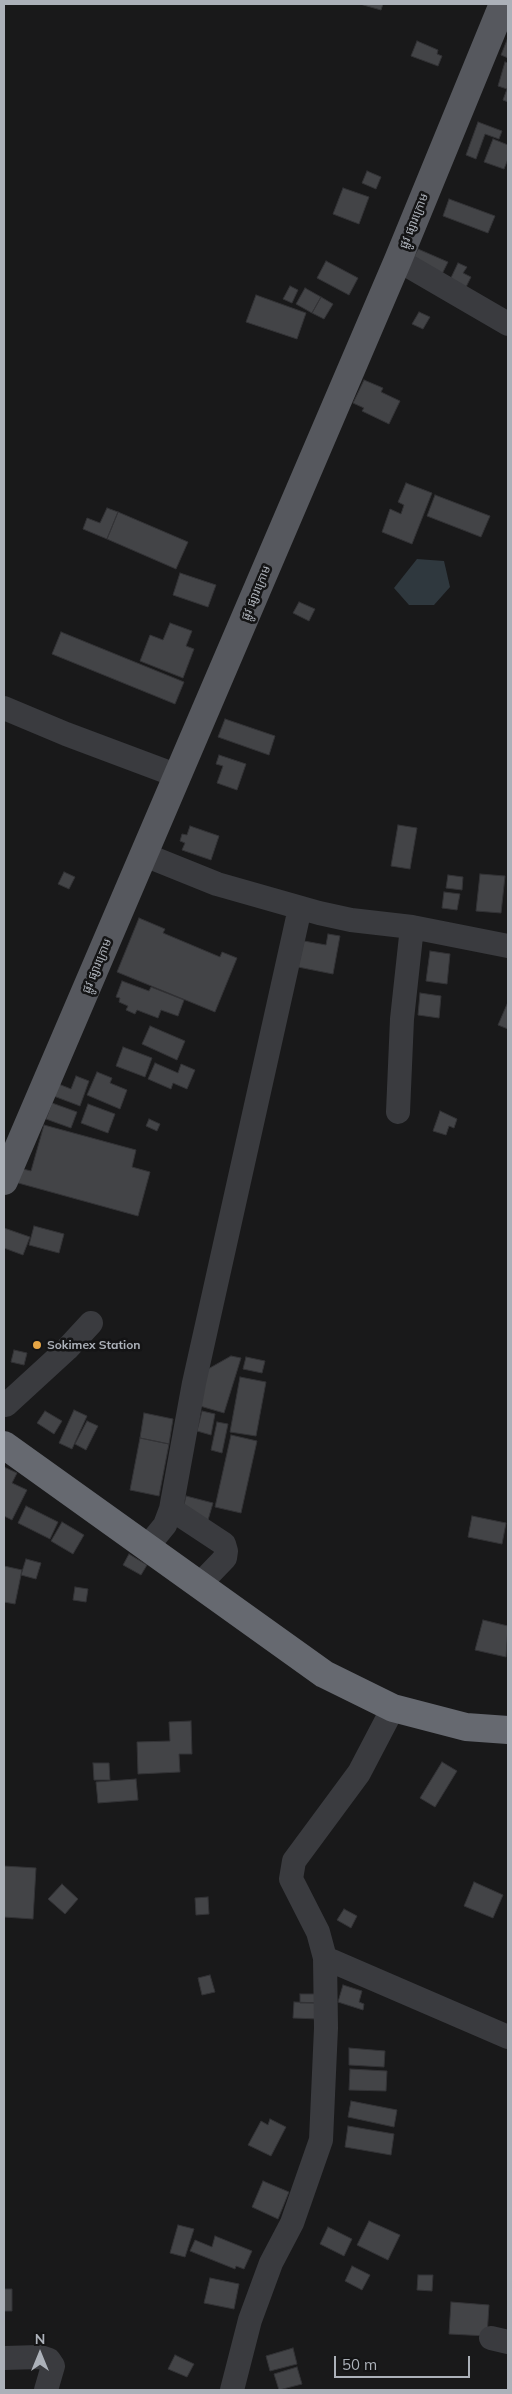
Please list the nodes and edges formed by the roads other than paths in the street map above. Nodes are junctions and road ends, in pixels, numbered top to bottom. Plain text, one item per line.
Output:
1 (502, 20) edge
2 (398, 260) junction
3 (508, 324) edge
4 (4, 708) edge
5 (178, 776) junction
6 (145, 855) junction
7 (300, 908) junction
8 (412, 927) junction
9 (508, 946) edge
10 (398, 1112) dead end
11 (10, 1151) edge
12 (4, 1181) edge
13 (91, 1323) dead end
14 (4, 1404) edge
15 (4, 1445) edge
16 (171, 1509) junction
17 (148, 1547) junction
18 (199, 1585) junction
19 (393, 1708) junction
20 (508, 1730) edge
21 (325, 1958) junction
22 (508, 2038) edge
23 (4, 2358) edge
24 (46, 2390) edge
25 (232, 2390) edge

1 - 2 main road, ផ្លូវ ផ្សារក្រោម
2 - 3 street
2 - 5 main road, ផ្លូវ ផ្សារក្រោម
4 - 5 street
5 - 6 main road, ផ្លូវ ផ្សារក្រោម
6 - 7 street
6 - 11 main road, ផ្លូវ ផ្សារក្រោម
7 - 8 street
7 - 16 street
8 - 9 street
8 - 10 street
11 - 12 main road, ផ្លូវ ផ្សារក្រោម
13 - 14 street
15 - 17 highway
16 - 17 street
16 - 18 street
17 - 18 highway
18 - 19 highway
19 - 20 highway
19 - 21 street
21 - 22 street
21 - 25 street
23 - 24 street

